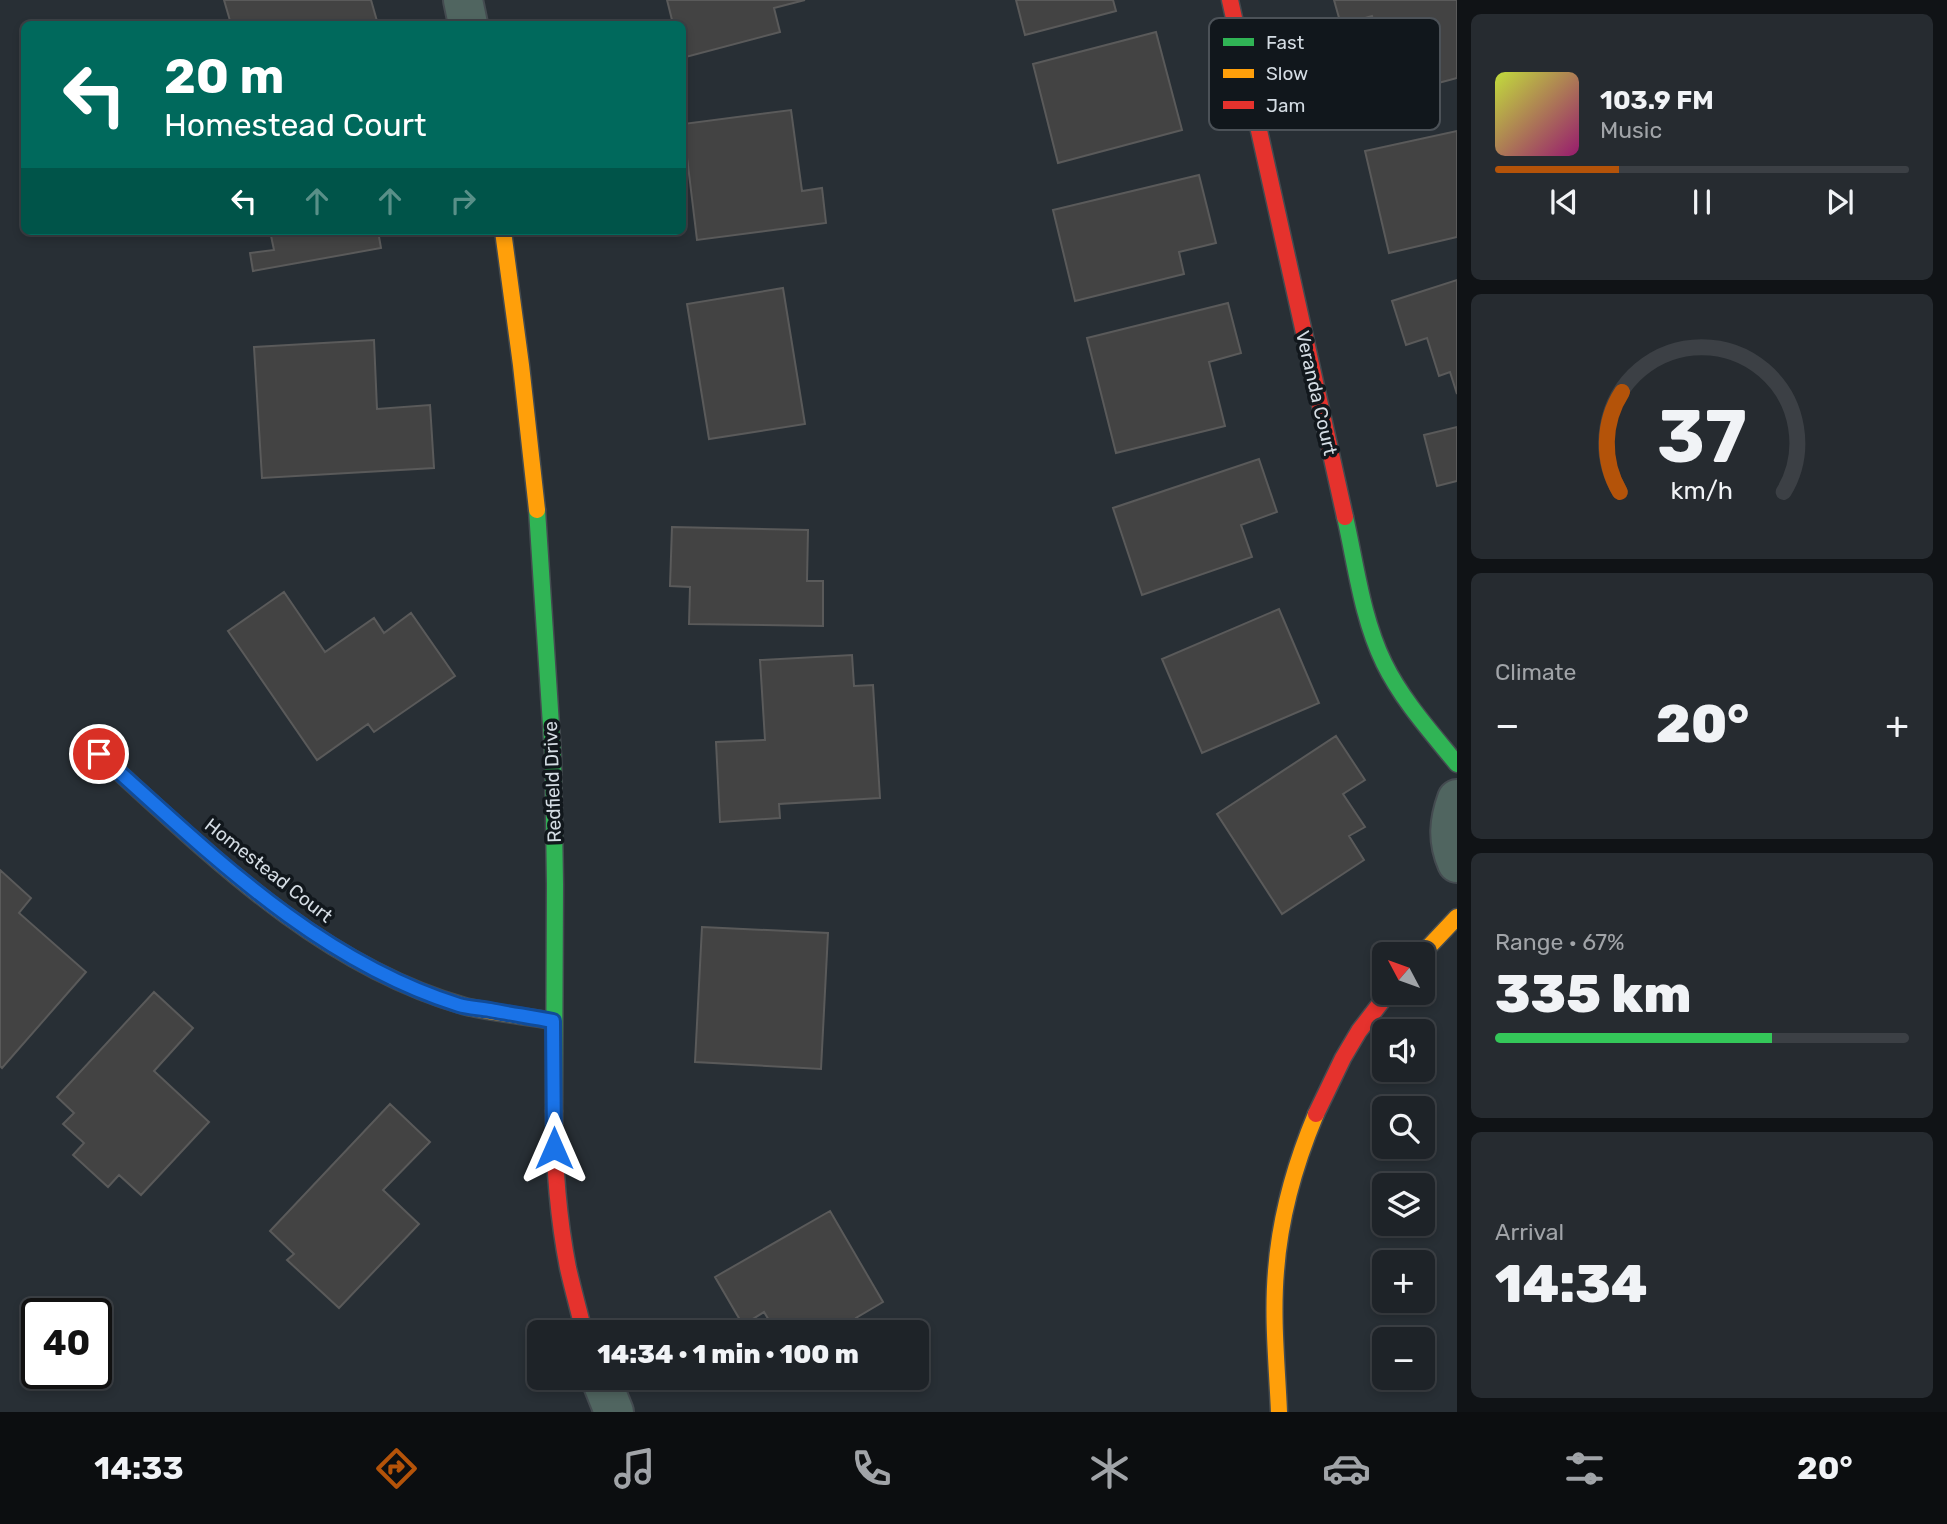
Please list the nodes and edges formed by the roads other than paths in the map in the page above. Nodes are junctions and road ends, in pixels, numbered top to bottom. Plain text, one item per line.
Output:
1 (463, 0) edge
2 (1230, 0) edge
3 (1234, 18) edge
4 (467, 21) edge
5 (1259, 130) edge
6 (504, 235) edge
7 (99, 754) dead end
8 (1457, 764) edge
9 (1457, 799) edge
10 (1457, 863) edge
11 (1457, 917) edge
12 (1433, 942) edge
13 (1379, 1005) edge
14 (553, 1021) junction
15 (581, 1320) edge
16 (605, 1390) edge
17 (614, 1412) edge
18 (1279, 1412) edge

1 - 4 street
2 - 3 street, Veranda Court
5 - 8 street, Veranda Court
6 - 14 street, Redfield Drive
7 - 14 street, Homestead Court
9 - 10 street
11 - 12 street
13 - 18 street
14 - 15 street, Redfield Drive
16 - 17 street

